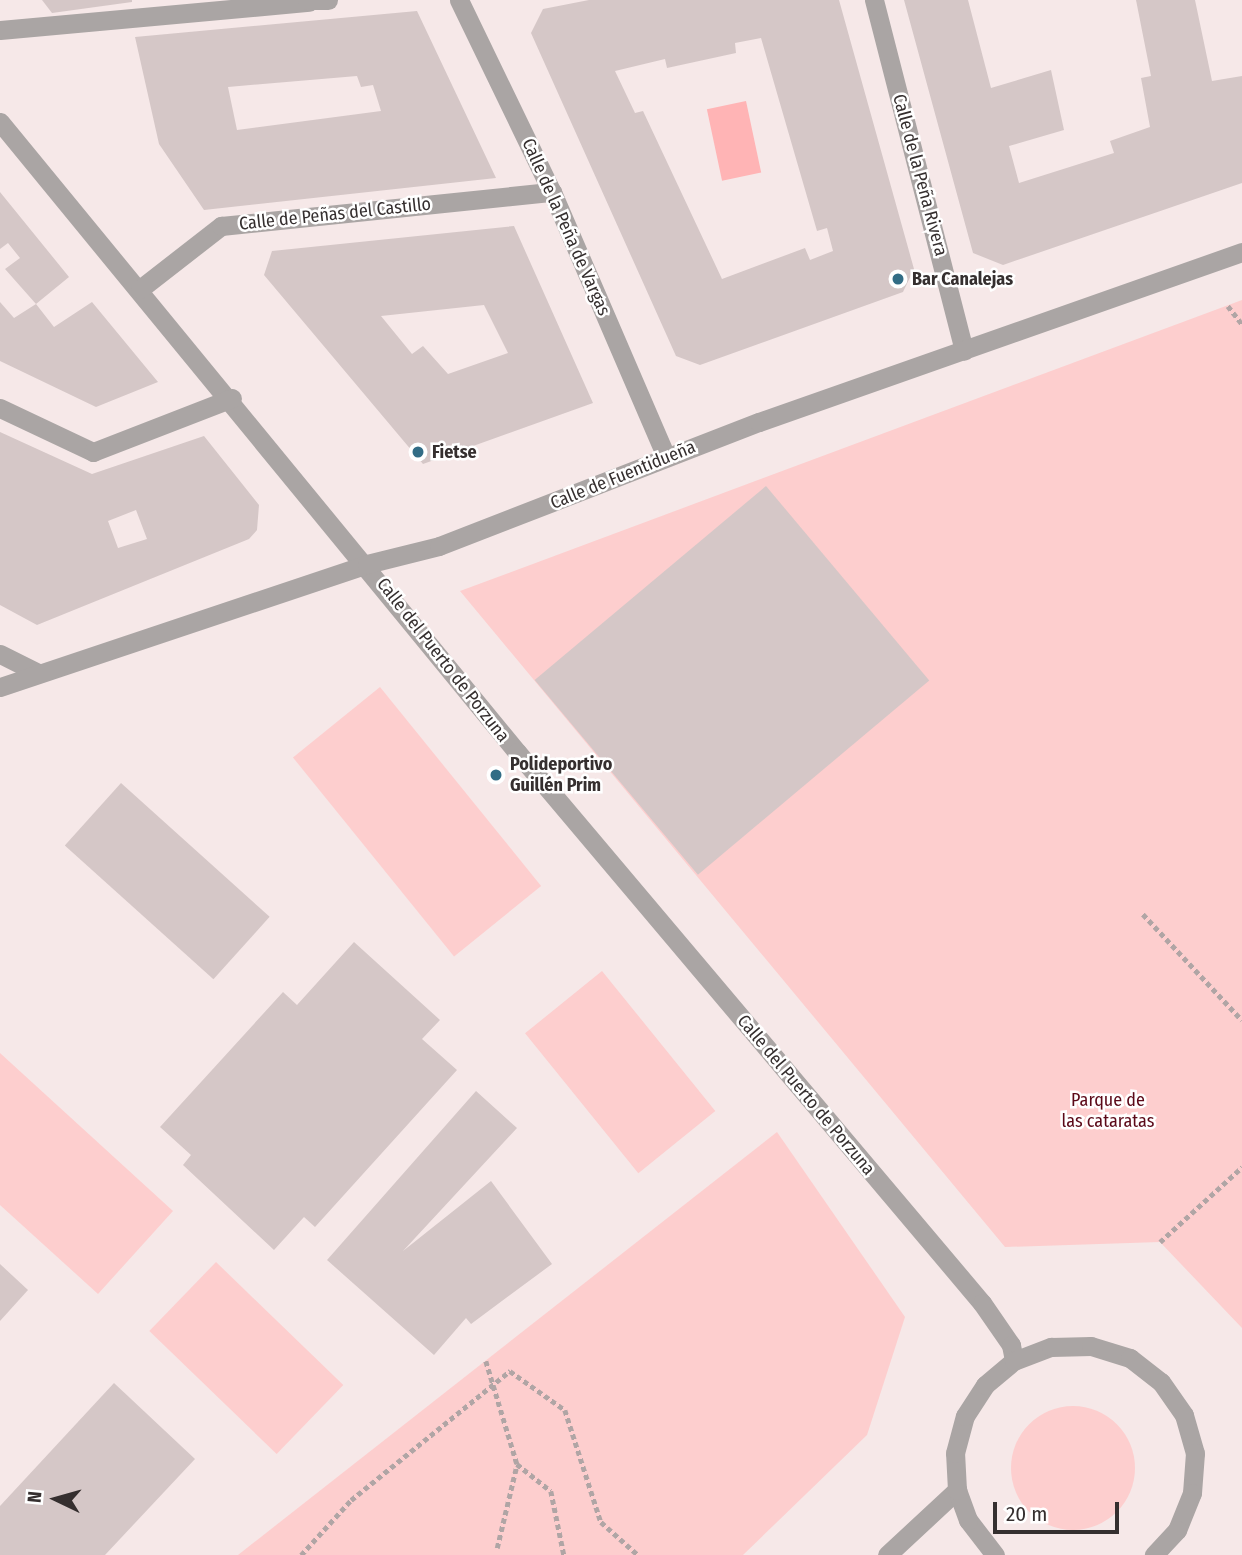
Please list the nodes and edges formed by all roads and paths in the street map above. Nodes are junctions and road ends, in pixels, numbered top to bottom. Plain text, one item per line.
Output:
1 (459, 0) edge
2 (874, 0) edge
3 (315, 1) edge
4 (0, 30) edge
5 (0, 122) edge
6 (552, 192) junction
7 (1242, 252) edge
8 (140, 289) junction
9 (1228, 306) dead end
10 (1242, 324) edge
11 (964, 351) junction
12 (232, 398) junction
13 (0, 408) edge
14 (666, 457) junction
15 (367, 564) junction
16 (0, 654) edge
17 (38, 673) junction
18 (0, 687) edge
19 (1143, 915) dead end
20 (1242, 1020) edge
21 (1242, 1167) edge
22 (1160, 1242) dead end
23 (486, 1361) dead end
24 (1014, 1361) junction
25 (493, 1384) junction
26 (517, 1464) junction
27 (957, 1490) junction
28 (496, 1548) dead end
29 (301, 1555) edge
30 (564, 1555) edge
31 (638, 1555) edge
32 (887, 1555) edge
33 (995, 1555) edge
34 (1154, 1555) edge

1 - 6 street, Calle de la Peña de Vargas
2 - 11 street, Calle de la Peña Rivera
3 - 4 street
5 - 8 street, Calle del Puerto de Porzuna
6 - 8 street, Calle de Peñas del Castillo
6 - 14 street, Calle de la Peña de Vargas
7 - 11 street, Calle de Fuentidueña
8 - 12 street, Calle del Puerto de Porzuna
9 - 10 path
11 - 14 street, Calle de Fuentidueña
12 - 13 street
12 - 15 street, Calle del Puerto de Porzuna
14 - 15 street, Calle de Fuentidueña
15 - 17 street, Calle de Fuentidueña
15 - 24 street, Calle del Puerto de Porzuna
16 - 17 street
17 - 18 street, Calle de Fuentidueña
19 - 20 path
21 - 22 path
23 - 25 path
24 - 27 street
24 - 34 street
25 - 26 path
25 - 29 path
25 - 31 path
26 - 28 path
26 - 30 path
27 - 32 street
27 - 33 street

